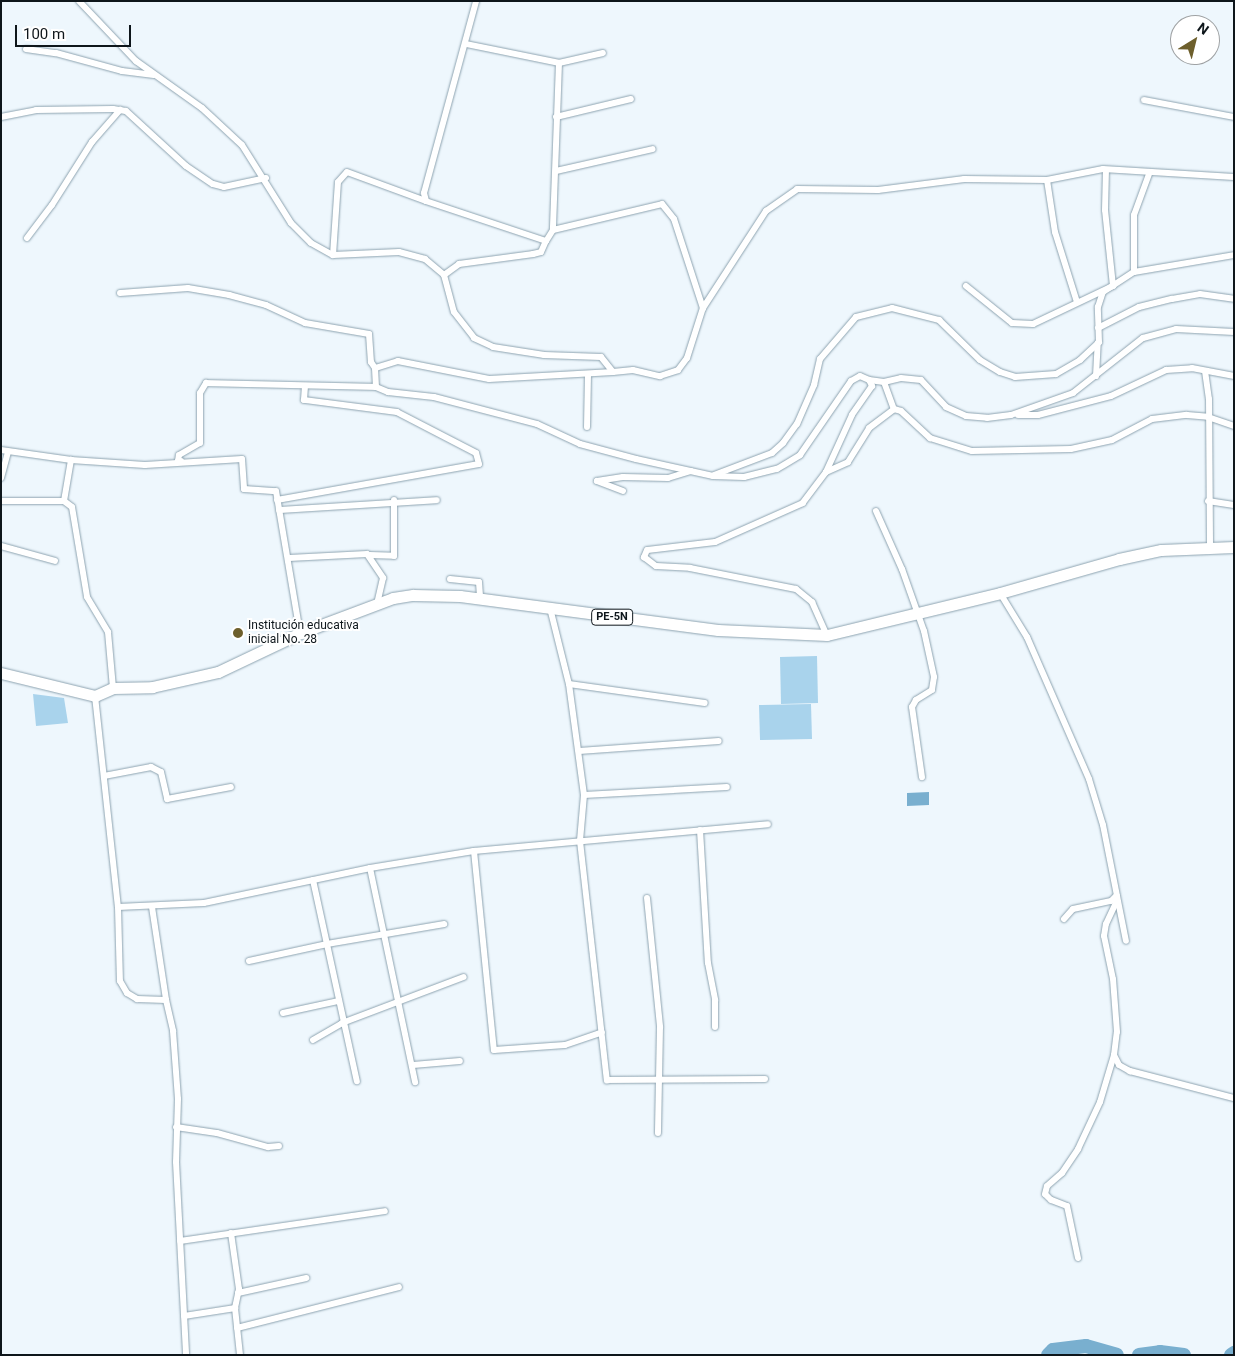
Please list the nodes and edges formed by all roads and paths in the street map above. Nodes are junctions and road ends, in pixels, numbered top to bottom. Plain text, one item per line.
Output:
1 (79, 1) edge
2 (476, 1) edge
3 (466, 44) junction
4 (26, 49) dead end
5 (603, 52) dead end
6 (559, 63) junction
7 (156, 75) junction
8 (631, 99) dead end
9 (1144, 100) dead end
10 (120, 110) junction
11 (1, 117) edge
12 (556, 117) junction
13 (1234, 117) edge
14 (652, 149) dead end
15 (1106, 170) junction
16 (556, 171) junction
17 (1149, 174) junction
18 (266, 178) junction
19 (1234, 178) edge
20 (1047, 180) junction
21 (426, 201) junction
22 (553, 230) junction
23 (27, 238) dead end
24 (546, 241) junction
25 (333, 255) junction
26 (1234, 255) edge
27 (1134, 272) junction
28 (444, 275) junction
29 (966, 286) dead end
30 (1113, 286) junction
31 (120, 293) dead end
32 (1234, 298) edge
33 (1077, 302) junction
34 (703, 308) junction
35 (1098, 328) junction
36 (1234, 332) edge
37 (1099, 342) junction
38 (375, 368) junction
39 (1206, 370) junction
40 (613, 372) junction
41 (588, 375) junction
42 (1096, 376) junction
43 (1234, 376) edge
44 (869, 380) junction
45 (884, 382) junction
46 (305, 387) junction
47 (376, 387) junction
48 (894, 409) junction
49 (1011, 415) junction
50 (1208, 417) junction
51 (1234, 426) edge
52 (587, 427) dead end
53 (4, 451) edge
54 (216, 458) junction
55 (70, 460) junction
56 (691, 471) junction
57 (826, 472) junction
58 (713, 476) junction
59 (1, 478) edge
60 (623, 491) dead end
61 (277, 500) junction
62 (394, 500) junction
63 (437, 500) dead end
64 (1, 501) edge
65 (64, 501) junction
66 (1208, 501) junction
67 (1234, 505) edge
68 (279, 510) junction
69 (876, 511) dead end
70 (1, 546) edge
71 (1234, 547) edge
72 (1210, 548) junction
73 (370, 555) junction
74 (289, 558) junction
75 (55, 561) dead end
76 (450, 579) dead end
77 (1000, 593) junction
78 (480, 598) junction
79 (377, 604) junction
80 (550, 608) junction
81 (916, 613) junction
82 (300, 633) junction
83 (827, 635) junction
84 (1, 674) edge
85 (569, 684) junction
86 (113, 688) junction
87 (95, 696) junction
88 (705, 703) dead end
89 (719, 741) dead end
90 (579, 751) junction
91 (104, 776) junction
92 (922, 777) dead end
93 (231, 787) dead end
94 (727, 787) dead end
95 (584, 795) junction
96 (768, 824) dead end
97 (700, 830) junction
98 (580, 841) junction
99 (474, 851) junction
100 (370, 868) junction
101 (313, 880) junction
102 (1118, 895) junction
103 (647, 898) dead end
104 (1116, 903) junction
105 (152, 906) junction
106 (118, 907) junction
107 (1064, 919) dead end
108 (444, 924) dead end
109 (384, 934) junction
110 (1126, 941) dead end
111 (327, 944) junction
112 (249, 961) dead end
113 (464, 977) dead end
114 (166, 1000) junction
115 (400, 1000) junction
116 (338, 1001) junction
117 (283, 1013) dead end
118 (342, 1023) junction
119 (715, 1027) dead end
120 (602, 1032) junction
121 (314, 1040) dead end
122 (1114, 1055) junction
123 (460, 1061) dead end
124 (413, 1066) junction
125 (661, 1079) junction
126 (764, 1079) dead end
127 (357, 1081) dead end
128 (415, 1082) dead end
129 (1234, 1098) edge
130 (176, 1127) junction
131 (658, 1133) dead end
132 (279, 1146) dead end
133 (385, 1211) dead end
134 (231, 1233) junction
135 (180, 1240) junction
136 (1078, 1258) dead end
137 (306, 1278) dead end
138 (399, 1287) dead end
139 (238, 1293) junction
140 (235, 1308) junction
141 (184, 1316) junction
142 (237, 1328) junction
143 (186, 1355) edge
144 (240, 1355) edge

1 - 7 street
2 - 3 street
3 - 6 street
3 - 21 street
4 - 7 street
5 - 6 street
6 - 12 street
7 - 18 street
8 - 12 street
9 - 13 street
10 - 11 street
10 - 18 street
10 - 23 street
12 - 16 street
14 - 16 street
15 - 17 street
15 - 20 street
15 - 30 street
16 - 22 street
17 - 19 street
17 - 27 street
18 - 25 street
20 - 33 street
20 - 34 street
21 - 24 street
21 - 25 street
22 - 24 street
22 - 34 street
24 - 28 street
25 - 28 street
26 - 27 street
27 - 30 street
28 - 40 street
29 - 33 street
30 - 33 street
30 - 35 street
31 - 38 street
32 - 35 street
34 - 40 street
35 - 37 street
36 - 42 street
37 - 42 street
37 - 58 street
38 - 41 street
38 - 47 street
39 - 43 street
39 - 49 street
39 - 50 street
40 - 41 street
41 - 52 street
42 - 49 street
44 - 45 street
44 - 57 street
44 - 58 street
45 - 48 street
45 - 49 street
46 - 47 street
46 - 54 street
46 - 61 street
47 - 56 street
48 - 50 street
48 - 57 street
50 - 51 street
50 - 66 street
53 - 55 street
53 - 59 street
54 - 55 street
54 - 61 street
55 - 65 street
56 - 58 street
56 - 60 street
57 - 83 street
61 - 68 street
62 - 63 street
62 - 68 street
62 - 73 street
64 - 65 street
65 - 86 street
66 - 67 street
66 - 72 street
68 - 74 street
69 - 81 street
70 - 75 street
71 - 72 highway, PE-5N
72 - 77 highway, PE-5N
73 - 74 street
73 - 79 street
74 - 82 street
76 - 78 street
77 - 81 highway, PE-5N
77 - 102 street
78 - 79 highway, PE-5N
78 - 80 highway, PE-5N
79 - 82 highway, PE-5N
80 - 83 highway, PE-5N
80 - 85 street
81 - 83 highway, PE-5N
81 - 92 street
82 - 86 highway, PE-5N
84 - 87 highway
85 - 88 street
85 - 90 street
86 - 87 highway, PE-5N
87 - 91 street
89 - 90 street
90 - 95 street
91 - 93 street
91 - 106 street
94 - 95 street
95 - 98 street
96 - 97 street
97 - 98 street
97 - 119 street
98 - 99 street
98 - 120 street
99 - 100 street
99 - 120 street
100 - 101 street
100 - 109 street
101 - 105 street
101 - 111 street
102 - 104 street
102 - 107 street
103 - 125 street
104 - 110 street
104 - 122 street
105 - 106 street
105 - 114 street
106 - 114 street
108 - 109 street
109 - 111 street
109 - 115 street
111 - 112 street
111 - 116 street
113 - 115 street
114 - 130 street
115 - 118 street
115 - 124 street
116 - 117 street
116 - 118 street
118 - 121 street
118 - 127 street
120 - 125 street
122 - 129 street
122 - 136 street
123 - 124 street
124 - 128 street
125 - 126 street
125 - 131 street
130 - 132 street
130 - 135 street
133 - 134 street
134 - 135 street
134 - 139 street
135 - 141 street
137 - 139 street
138 - 142 street
139 - 140 street
140 - 141 street
140 - 142 street
141 - 143 street
142 - 144 street

